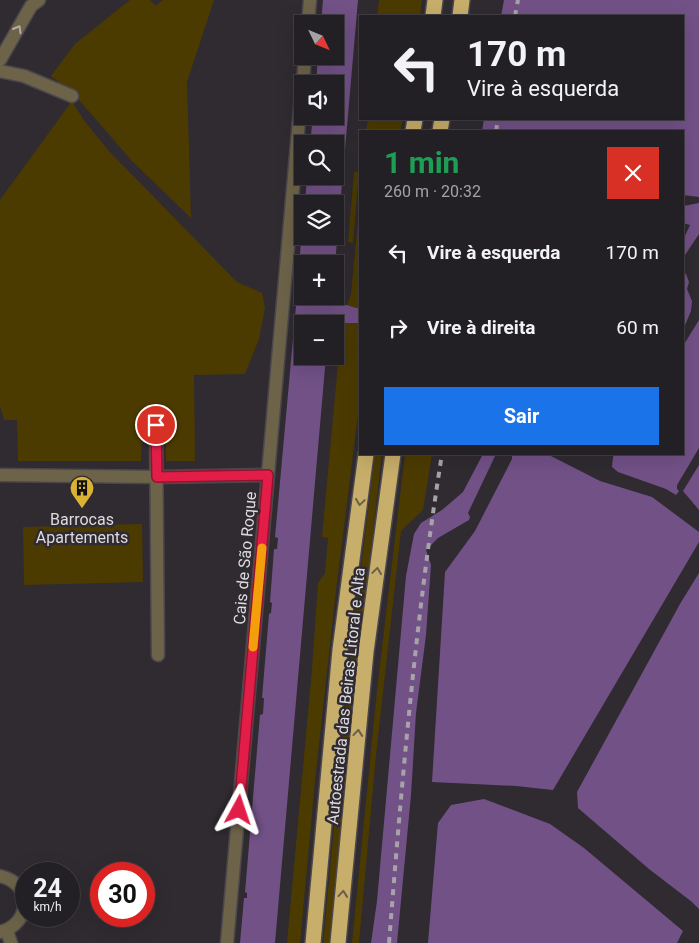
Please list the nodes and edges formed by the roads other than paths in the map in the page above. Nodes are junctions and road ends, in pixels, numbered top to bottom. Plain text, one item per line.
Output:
1 (39, 0) edge
2 (310, 0) edge
3 (436, 0) edge
4 (462, 0) edge
5 (309, 15) edge
6 (433, 15) edge
7 (460, 15) edge
8 (0, 60) edge
9 (0, 71) edge
10 (72, 96) dead end
11 (299, 125) edge
12 (156, 425) dead end
13 (366, 455) edge
14 (393, 455) edge
15 (0, 475) edge
16 (268, 475) junction
17 (157, 477) junction
18 (158, 655) dead end
19 (0, 876) edge
20 (3, 931) edge
21 (11, 943) edge
22 (227, 943) edge
23 (313, 943) edge
24 (338, 943) edge

8 -> 1 street
2 - 5 street
3 - 6 highway
4 - 7 highway
9 - 10 street
11 - 16 street, Cais de São Roque
12 - 17 street
13 -> 23 highway, Autoestrada das Beiras Litoral e Alta
24 -> 14 highway, Autoestrada das Beiras Litoral e Alta
15 - 17 street
16 - 17 street
16 - 22 street, Cais de São Roque
17 - 18 street
19 - 20 street
20 - 21 street

